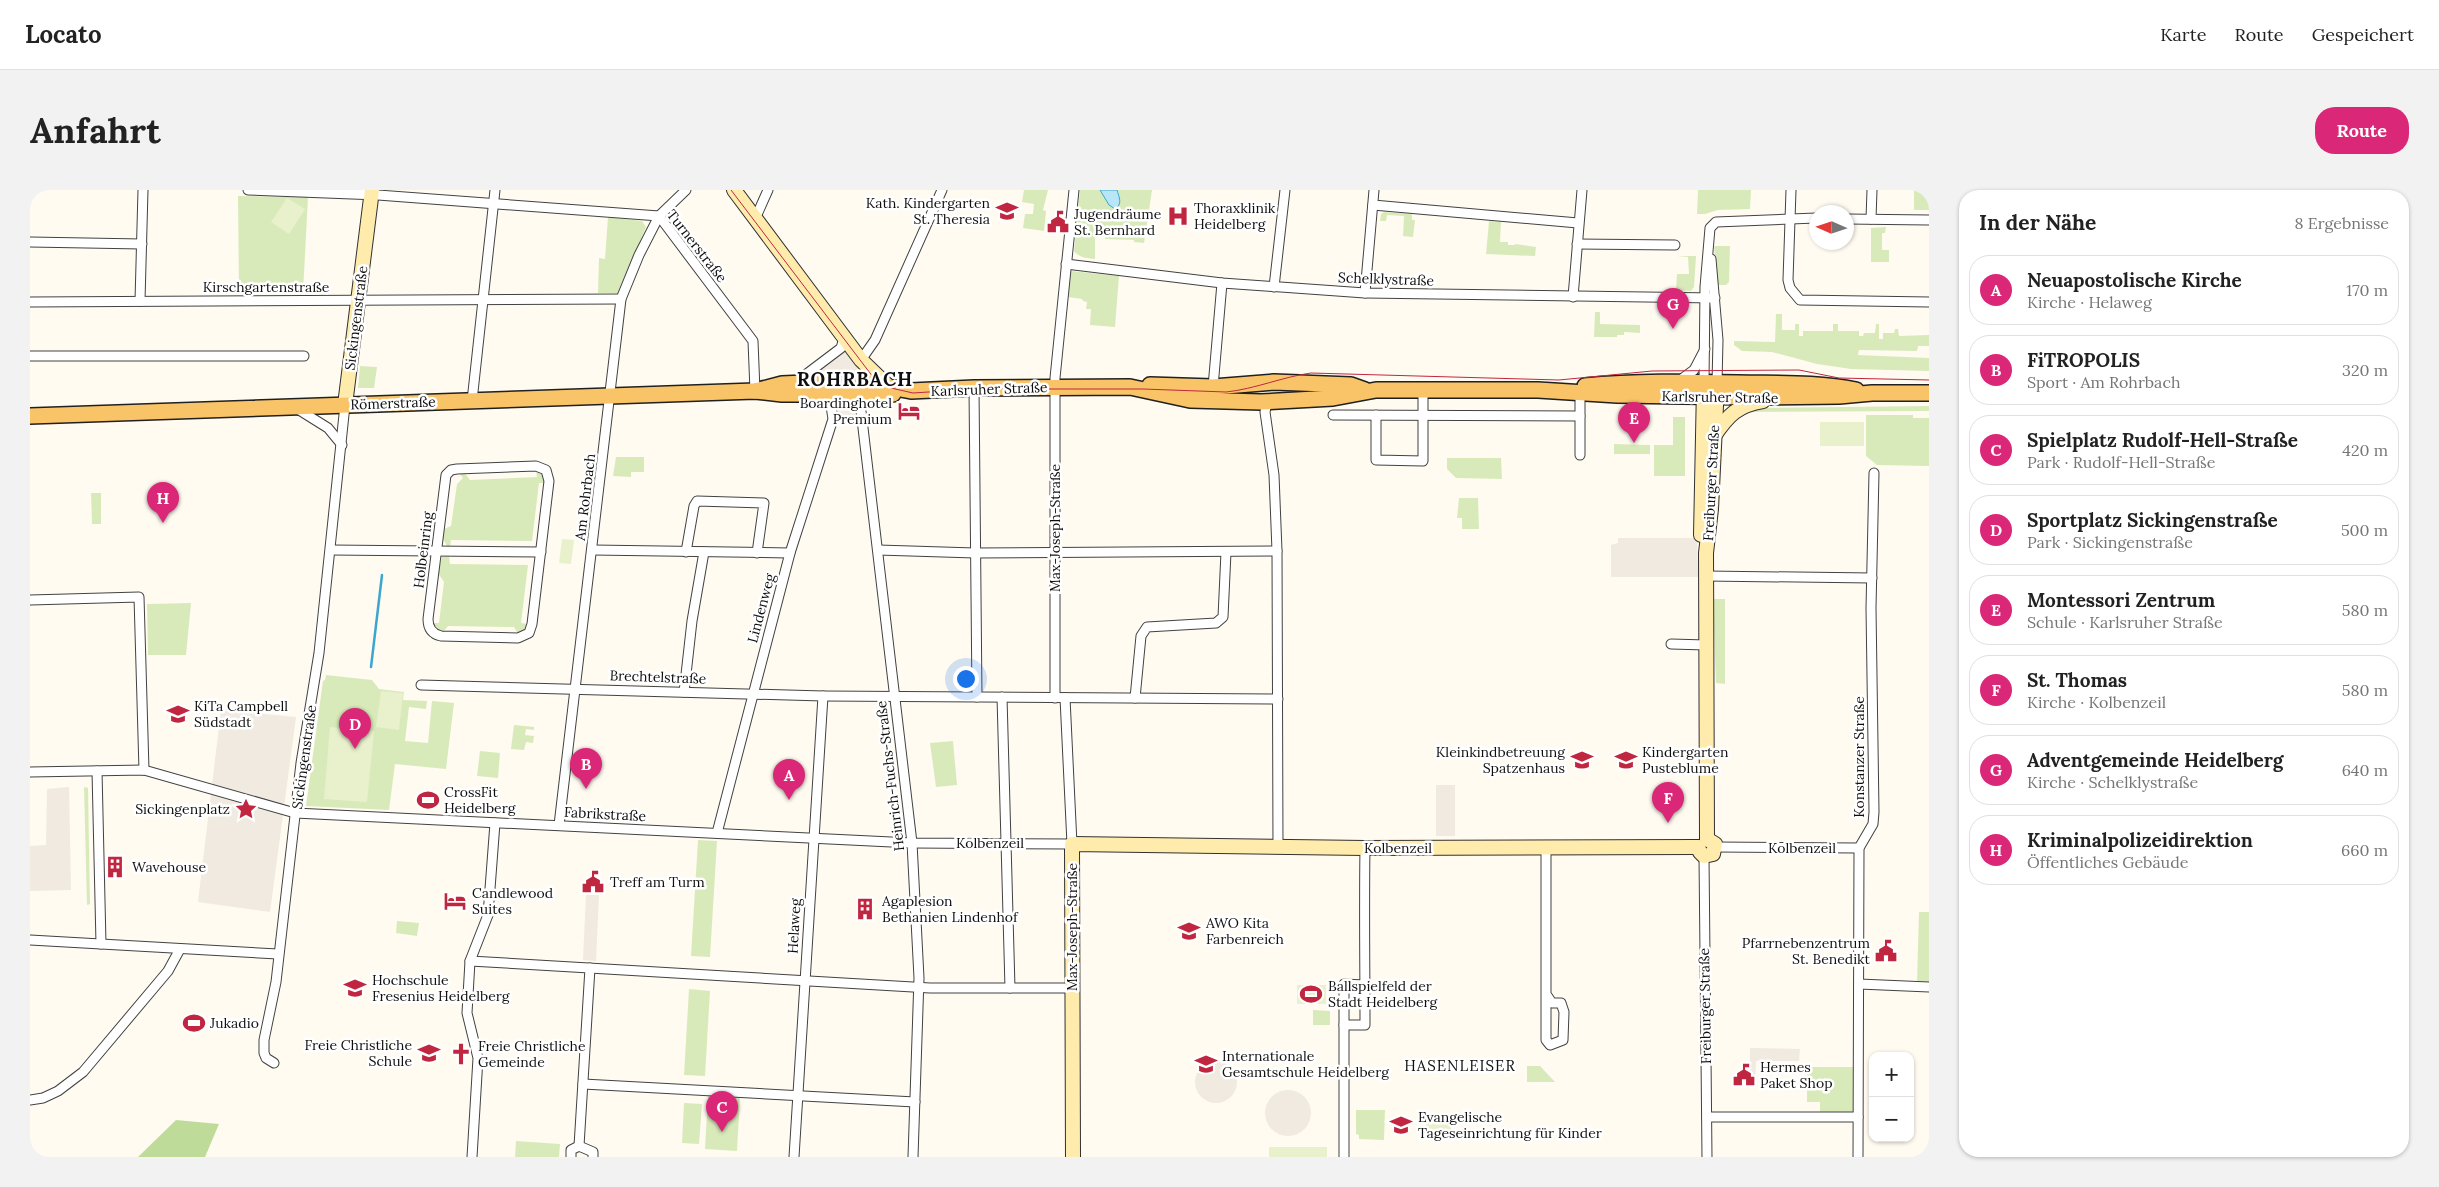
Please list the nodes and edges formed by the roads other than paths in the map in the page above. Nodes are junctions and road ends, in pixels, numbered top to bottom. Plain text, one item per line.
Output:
1 (144, 190) edge
2 (248, 190) edge
3 (495, 190) edge
4 (686, 190) edge
5 (734, 190) edge
6 (768, 190) edge
7 (942, 190) edge
8 (1074, 190) edge
9 (1285, 190) edge
10 (1374, 190) edge
11 (1582, 190) edge
12 (1791, 190) edge
13 (1872, 190) edge
14 (372, 192) edge
15 (493, 202) junction
16 (1373, 205) junction
17 (659, 216) junction
18 (1790, 218) junction
19 (1809, 218) edge
20 (755, 219) junction
21 (1854, 219) edge
22 (1871, 219) junction
23 (1929, 220) edge
24 (1578, 223) junction
25 (30, 242) edge
26 (142, 244) junction
27 (1577, 244) junction
28 (1675, 245) dead end
29 (1066, 264) junction
30 (1222, 282) junction
31 (1274, 287) junction
32 (1365, 293) junction
33 (1573, 297) junction
34 (622, 299) junction
35 (1710, 299) junction
36 (359, 300) junction
37 (484, 300) junction
38 (140, 301) junction
39 (30, 302) edge
40 (1929, 302) edge
41 (844, 338) junction
42 (1706, 347) junction
43 (30, 356) edge
44 (304, 356) dead end
45 (861, 360) junction
46 (1675, 383) junction
47 (793, 384) junction
48 (1308, 385) junction
49 (888, 386) junction
50 (1055, 387) junction
51 (1213, 387) junction
52 (974, 388) junction
53 (1130, 388) junction
54 (756, 390) junction
55 (1367, 390) junction
56 (1423, 390) junction
57 (1538, 390) junction
58 (1710, 390) junction
59 (911, 391) junction
60 (1872, 392) junction
61 (1580, 393) junction
62 (1929, 393) edge
63 (611, 394) junction
64 (823, 394) junction
65 (859, 394) junction
66 (1784, 397) junction
67 (472, 400) junction
68 (1267, 402) junction
69 (345, 405) junction
70 (295, 407) junction
71 (1333, 414) dead end
72 (1376, 415) junction
73 (1423, 415) junction
74 (30, 416) edge
75 (1580, 416) junction
76 (1714, 436) junction
77 (342, 445) junction
78 (1580, 455) dead end
79 (1874, 472) dead end
80 (332, 550) junction
81 (593, 550) junction
82 (878, 550) junction
83 (436, 551) junction
84 (1277, 551) junction
85 (541, 552) junction
86 (686, 552) junction
87 (704, 552) junction
88 (757, 552) junction
89 (1055, 552) junction
90 (1226, 552) junction
91 (790, 553) junction
92 (975, 553) junction
93 (1706, 553) junction
94 (1706, 576) junction
95 (1872, 578) junction
96 (30, 600) edge
97 (1671, 644) dead end
98 (1706, 645) junction
99 (421, 686) dead end
100 (576, 688) junction
101 (684, 692) junction
102 (752, 694) junction
103 (823, 696) junction
104 (894, 696) junction
105 (977, 697) junction
106 (1002, 698) junction
107 (1055, 698) junction
108 (1066, 698) junction
109 (1135, 698) junction
110 (1278, 699) junction
111 (144, 770) junction
112 (98, 771) junction
113 (30, 772) edge
114 (295, 813) junction
115 (495, 823) junction
116 (559, 825) junction
117 (717, 833) junction
118 (812, 838) junction
119 (912, 843) junction
120 (1007, 843) junction
121 (1072, 844) junction
122 (1098, 845) junction
123 (1278, 847) junction
124 (1706, 847) junction
125 (1365, 848) junction
126 (1546, 848) junction
127 (1859, 848) junction
128 (1072, 872) junction
129 (30, 940) edge
130 (101, 944) junction
131 (180, 949) junction
132 (278, 954) junction
133 (470, 961) junction
134 (590, 968) junction
135 (805, 980) junction
136 (1365, 984) junction
137 (1859, 984) junction
138 (1929, 986) edge
139 (919, 987) junction
140 (1010, 988) junction
141 (1073, 988) junction
142 (1546, 994) junction
143 (1344, 1025) junction
144 (274, 1064) dead end
145 (583, 1084) junction
146 (797, 1096) junction
147 (30, 1100) edge
148 (915, 1102) junction
149 (1707, 1117) junction
150 (1858, 1117) junction
151 (579, 1146) junction
152 (472, 1157) edge
153 (571, 1157) edge
154 (592, 1157) edge
155 (794, 1157) edge
156 (914, 1157) edge
157 (1073, 1157) edge
158 (1344, 1157) edge
159 (1706, 1157) edge
160 (1858, 1157) edge

1 - 26 street
2 - 14 street, Turnerstraße
3 - 15 street
4 - 17 street, Am Rohrbach
5 - 20 street
6 - 20 street
7 - 45 street
8 - 29 street, Max-Joseph-Straße
9 - 31 street
10 - 16 street
11 - 24 street
12 - 18 street
13 - 22 street
14 - 15 street, Turnerstraße
14 - 36 street, Sickingenstraße
15 - 17 street, Turnerstraße
15 - 37 street
16 - 24 street
16 - 32 street
17 - 34 street, Am Rohrbach
17 - 54 street, Turnerstraße
18 - 19 street
18 - 35 street
18 - 40 street
20 - 41 street
21 - 22 street
22 - 23 street
24 - 27 street
25 - 26 street
26 - 38 street
27 - 28 street
27 - 33 street
29 - 30 street, Schelklystraße
29 - 50 street, Max-Joseph-Straße
30 - 31 street, Schelklystraße
30 - 51 street
31 - 32 street, Schelklystraße
32 - 33 street, Schelklystraße
33 - 35 street, Schelklystraße
34 - 37 street, Kirschgartenstraße
34 - 63 street, Am Rohrbach
35 - 42 street
35 - 58 street
36 - 37 street, Kirschgartenstraße
36 - 38 street, Kirschgartenstraße
36 - 69 street, Sickingenstraße
37 - 67 street
38 - 39 street, Kirschgartenstraße
41 - 45 street
41 - 47 street
42 - 46 street, Karlsruher Straße
42 - 58 street
43 - 44 street
45 - 49 street
46 - 57 main road, Karlsruher Straße
46 - 58 main road, Karlsruher Straße
47 - 49 main road, Römerstraße
47 - 54 main road, Römerstraße
48 - 51 main road, Karlsruher Straße
48 - 55 main road, Karlsruher Straße
48 - 68 main road
49 - 59 main road, Karlsruher Straße
50 - 52 main road, Karlsruher Straße
50 - 53 main road, Karlsruher Straße
50 - 89 street, Max-Joseph-Straße
51 - 53 main road, Karlsruher Straße
52 - 59 main road, Karlsruher Straße
52 - 92 street
53 - 68 main road, Karlsruher Straße
54 - 63 main road, Römerstraße
54 - 64 main road, Römerstraße
55 - 56 main road, Karlsruher Straße
55 - 68 main road, Karlsruher Straße
56 - 57 main road, Karlsruher Straße
56 - 73 street
57 - 61 main road, Karlsruher Straße
58 - 60 main road, Karlsruher Straße
58 - 61 main road, Karlsruher Straße
58 - 66 main road, Karlsruher Straße
58 - 76 street, Freiburger Straße
58 - 93 street, Freiburger Straße
59 - 65 main road, Römerstraße
60 - 62 main road, Karlsruher Straße
60 - 66 main road, Karlsruher Straße
61 - 75 street
63 - 67 main road, Römerstraße
63 - 81 street, Am Rohrbach
64 - 65 main road, Römerstraße
64 - 91 street, Lindenweg
65 - 82 street, Heinrich-Fuchs-Straße
66 - 76 street
67 - 69 main road, Römerstraße
68 - 84 street
69 - 70 main road, Römerstraße
69 - 77 street, Sickingenstraße
70 - 74 main road, Römerstraße
70 - 77 street
71 - 72 street
72 - 73 street
72 - 73 street
73 - 75 street
75 - 78 street
76 - 93 street, Freiburger Straße
77 - 80 street, Sickingenstraße
79 - 95 street, Konstanzer Straße
80 - 83 street
80 - 114 street, Sickingenstraße
81 - 86 street
81 - 100 street, Am Rohrbach
82 - 92 street
82 - 104 street, Heinrich-Fuchs-Straße
83 - 85 street
83 - 85 street, Holbeinring
83 - 85 street, Holbeinring
84 - 90 street
84 - 110 street
86 - 87 street
86 - 88 street
87 - 88 street
87 - 101 street
88 - 91 street
89 - 90 street
89 - 92 street
89 - 107 street, Max-Joseph-Straße
90 - 109 street
91 - 102 street, Lindenweg
92 - 105 street
93 - 94 street, Freiburger Straße
94 - 95 street
94 - 98 street, Freiburger Straße
95 - 127 street, Konstanzer Straße
96 - 111 street
97 - 98 street
98 - 124 street, Freiburger Straße
99 - 100 street, Brechtelstraße
100 - 101 street, Brechtelstraße
100 - 116 street, Am Rohrbach
101 - 102 street, Brechtelstraße
102 - 103 street, Brechtelstraße
102 - 117 street, Lindenweg
103 - 104 street, Brechtelstraße
103 - 118 street, Helaweg
104 - 105 street, Brechtelstraße
104 - 119 street, Heinrich-Fuchs-Straße
105 - 106 street, Brechtelstraße
106 - 107 street, Brechtelstraße
106 - 120 street
107 - 108 street, Brechtelstraße
108 - 109 street, Brechtelstraße
108 - 121 street, Max-Joseph-Straße
109 - 110 street, Brechtelstraße
110 - 123 street
111 - 112 street, Fabrikstraße
111 - 114 street, Fabrikstraße
112 - 113 street, Fabrikstraße
112 - 130 street
114 - 115 street, Fabrikstraße
114 - 132 street, Sickingenstraße
115 - 116 street, Fabrikstraße
115 - 133 street
116 - 117 street, Fabrikstraße
117 - 118 street, Fabrikstraße
118 - 119 street, Fabrikstraße
118 - 135 street, Helaweg
119 - 120 street, Kolbenzeil
119 - 139 street, Heinrich-Fuchs-Straße
120 - 121 street, Kolbenzeil
120 - 140 street
121 - 122 street, Kolbenzeil
121 - 128 street, Max-Joseph-Straße
122 - 123 street, Kolbenzeil
122 - 128 street
123 - 125 street, Kolbenzeil
124 - 126 street, Kolbenzeil
124 - 127 street, Kolbenzeil
124 - 149 street, Freiburger Straße
125 - 126 street, Kolbenzeil
125 - 136 street
126 - 142 street
127 - 137 street
128 - 141 street, Max-Joseph-Straße
129 - 130 street
130 - 131 street
131 - 132 street
131 - 147 street
132 - 144 street, Sickingenstraße
133 - 134 street
133 - 152 street
134 - 135 street
134 - 145 street
135 - 139 street
135 - 146 street, Helaweg
136 - 143 street
136 - 143 street
137 - 138 street
137 - 150 street
139 - 140 street
139 - 148 street, Heinrich-Fuchs-Straße
140 - 141 street
141 - 157 street, Max-Joseph-Straße
142 - 142 street
143 - 158 street
145 - 146 street
145 - 151 street
146 - 148 street
146 - 155 street, Helaweg
148 - 156 street, Heinrich-Fuchs-Straße
149 - 150 street
149 - 159 street, Freiburger Straße
150 - 160 street
151 - 153 street
151 - 154 street

